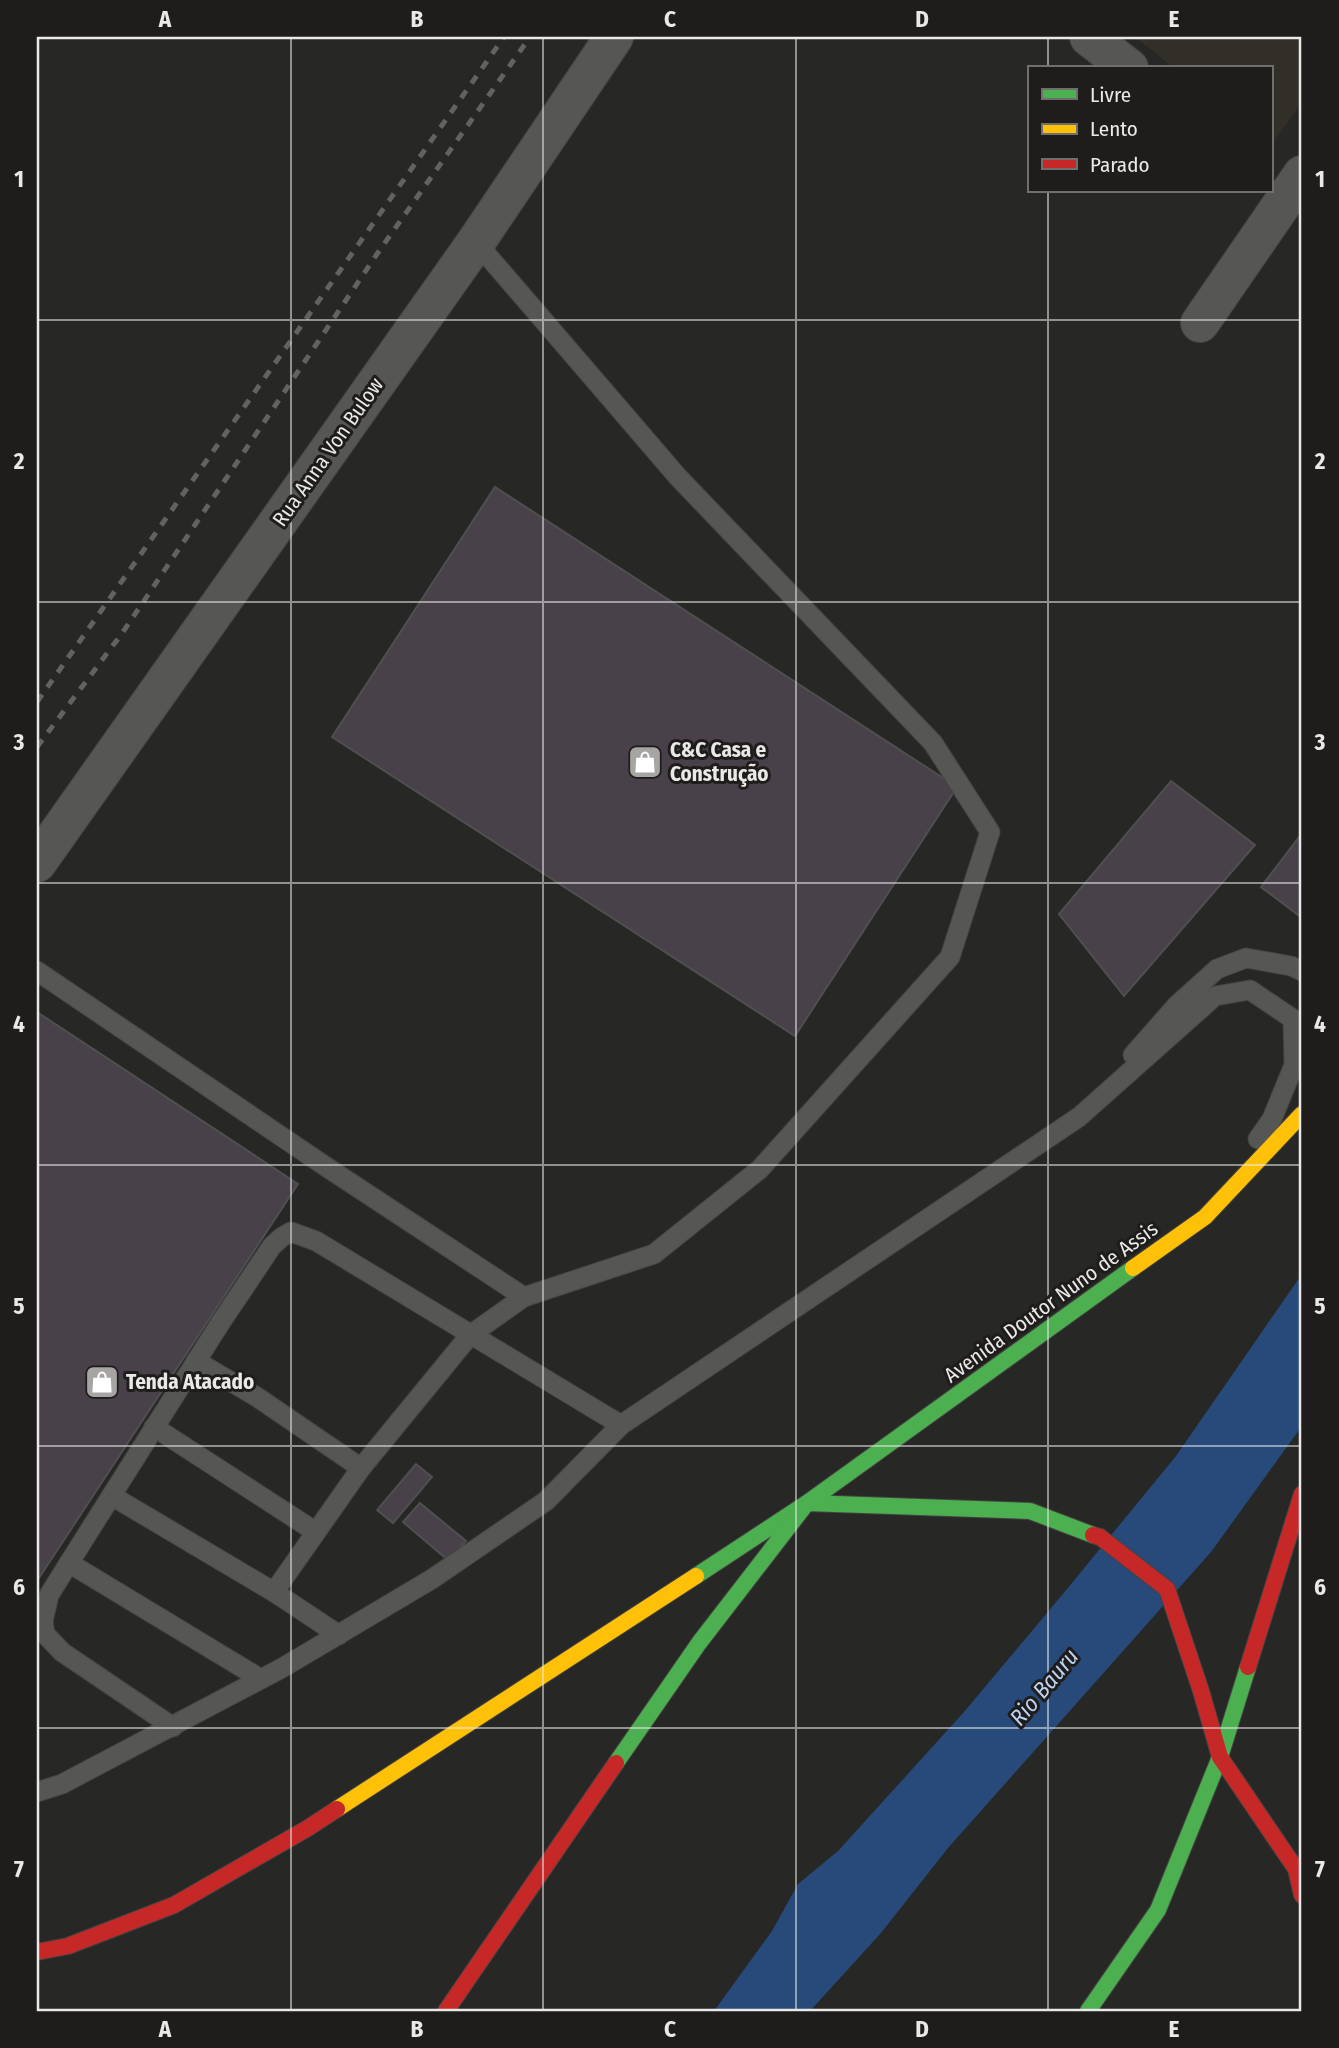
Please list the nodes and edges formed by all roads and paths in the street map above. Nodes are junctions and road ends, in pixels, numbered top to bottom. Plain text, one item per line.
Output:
1 (614, 37) edge
2 (1089, 37) edge
3 (1126, 66) edge
4 (1291, 188) edge
5 (477, 242) junction
6 (1200, 323) dead end
7 (37, 863) edge
8 (37, 971) edge
9 (1302, 971) edge
10 (1302, 1115) edge
11 (1079, 1117) junction
12 (1205, 1217) junction
13 (524, 1297) junction
14 (470, 1335) junction
15 (196, 1361) junction
16 (621, 1425) junction
17 (155, 1427) junction
18 (361, 1468) junction
19 (1302, 1494) edge
20 (111, 1496) junction
21 (807, 1503) junction
22 (316, 1532) junction
23 (69, 1563) junction
24 (274, 1592) junction
25 (339, 1635) junction
26 (261, 1679) junction
27 (173, 1727) junction
28 (1220, 1757) junction
29 (37, 1792) edge
30 (1302, 1895) edge
31 (37, 1952) edge
32 (446, 2011) edge
33 (1088, 2011) edge

1 - 5 street, Rua Anna Von Bulow
2 - 3 street
4 - 6 street
5 - 7 street, Rua Anna Von Bulow
5 - 13 lane
8 - 13 lane
9 - 11 lane
10 - 12 main road, Avenida Doutor Nuno de Assis
11 - 12 lane
11 - 16 lane
12 - 21 main road, Avenida Doutor Nuno de Assis
13 - 14 lane
14 - 15 lane
14 - 16 lane
14 - 18 lane
15 - 17 lane
15 - 18 lane
16 - 25 lane
17 - 20 lane
17 - 22 lane
18 - 22 lane
19 - 28 main road
20 - 23 lane
20 - 24 lane
21 - 28 main road
21 - 31 main road
21 - 32 main road
22 - 24 lane
23 - 26 lane
23 - 27 lane
24 - 25 lane
25 - 26 lane
26 - 27 lane
27 - 29 lane
28 - 30 main road
28 - 33 main road

